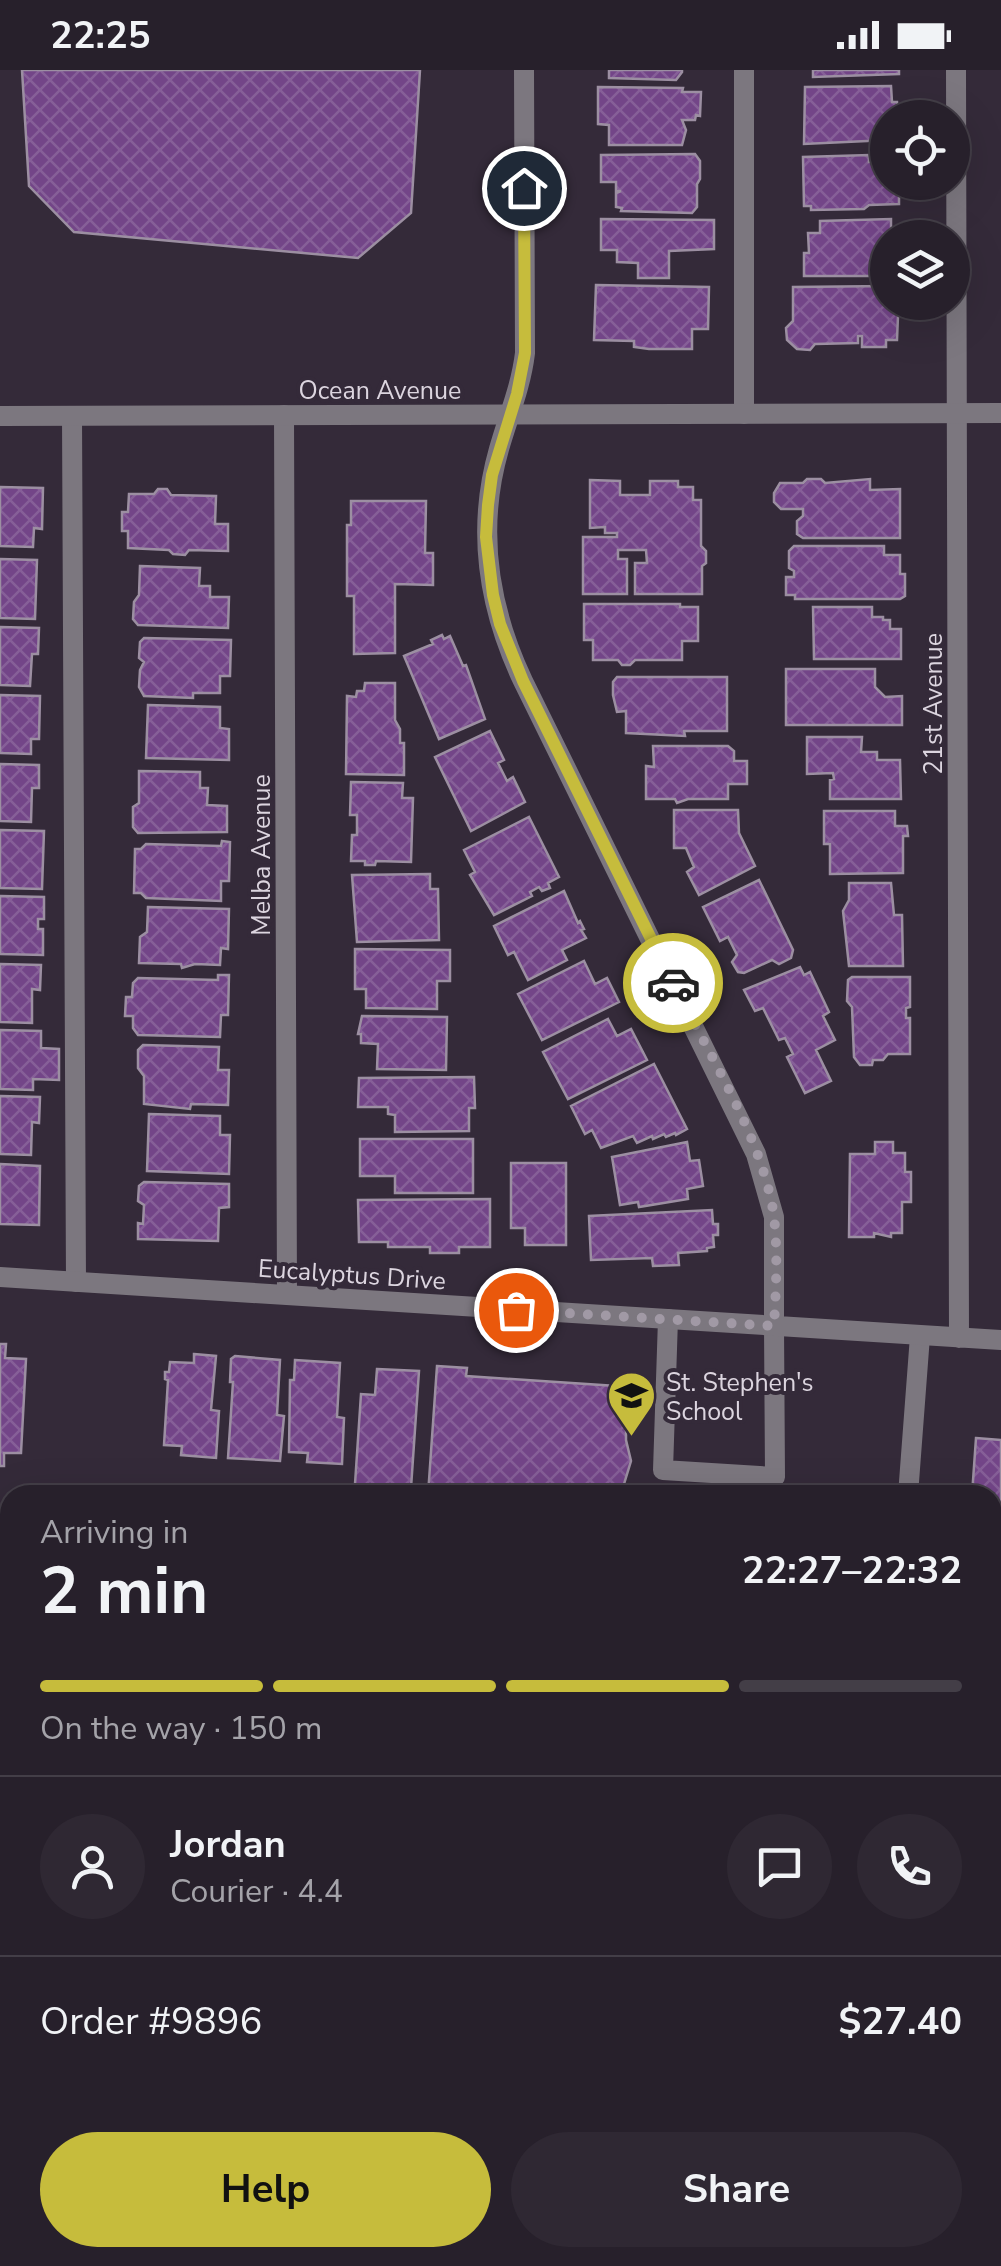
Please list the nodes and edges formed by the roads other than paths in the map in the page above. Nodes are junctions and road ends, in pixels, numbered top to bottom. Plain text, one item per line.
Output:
1 (524, 70) edge
2 (744, 70) edge
3 (956, 70) edge
4 (956, 413) junction
5 (1001, 413) edge
6 (744, 414) junction
7 (284, 415) junction
8 (511, 415) junction
9 (0, 416) edge
10 (72, 416) junction
11 (0, 1277) edge
12 (76, 1282) junction
13 (287, 1295) junction
14 (668, 1319) junction
15 (774, 1326) junction
16 (920, 1336) junction
17 (959, 1338) junction
18 (1001, 1340) edge
19 (909, 1485) edge

1 - 8 street
2 - 6 street
3 - 4 street, 21st Avenue
4 - 5 street, Ocean Avenue
4 - 6 street, Ocean Avenue
4 - 17 street, 21st Avenue
6 - 8 street, Ocean Avenue
7 - 8 street, Ocean Avenue
7 - 10 street, Ocean Avenue
7 - 13 street, Melba Avenue
8 - 15 street
9 - 10 street, Ocean Avenue
10 - 12 street
11 - 12 street, Eucalyptus Drive
12 - 13 street, Eucalyptus Drive
13 - 14 street, Eucalyptus Drive
14 - 15 street, Eucalyptus Drive
14 - 15 street
15 - 16 street, Eucalyptus Drive
16 - 17 street, Eucalyptus Drive
16 - 19 street
17 - 18 street, Eucalyptus Drive

